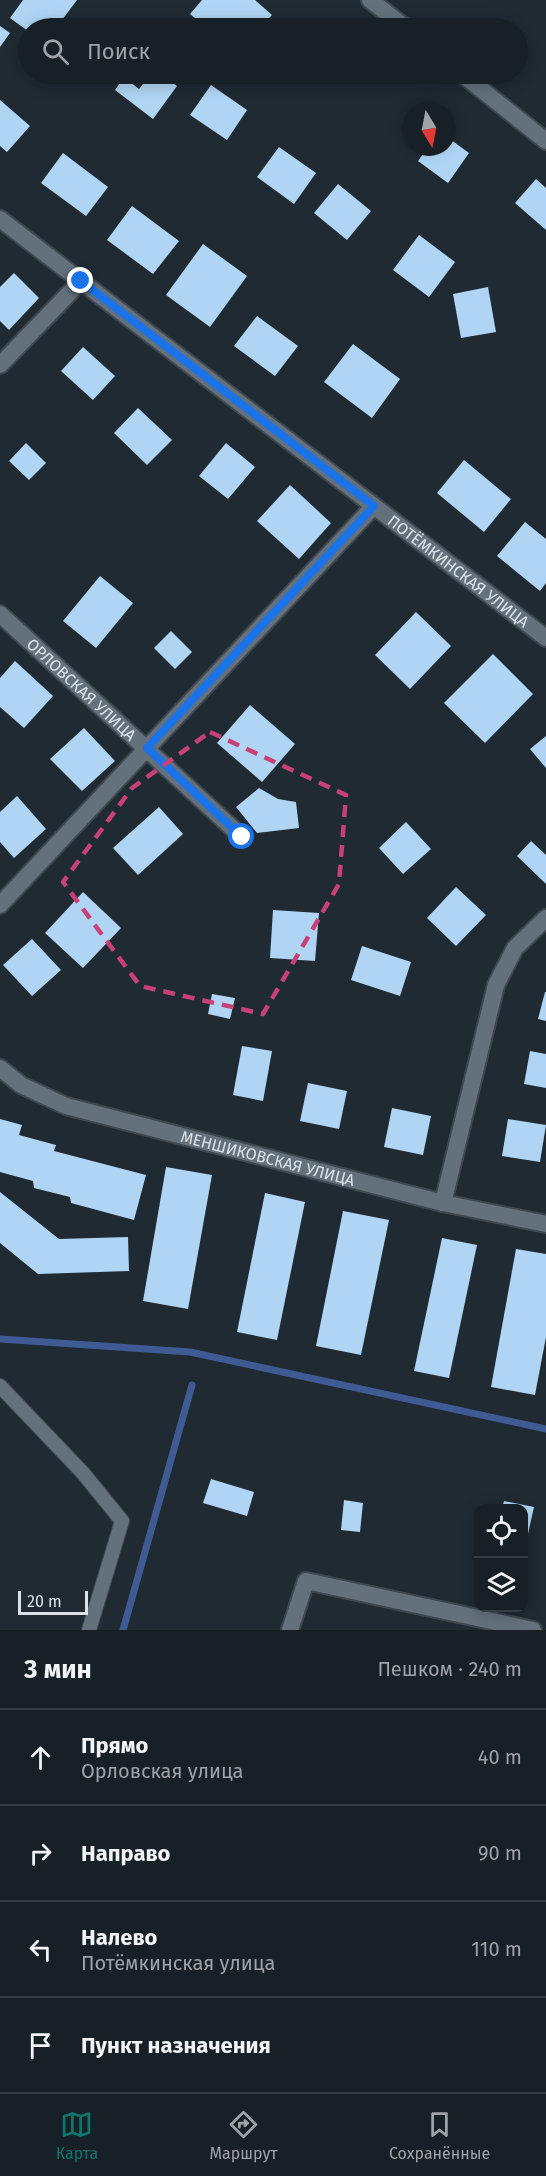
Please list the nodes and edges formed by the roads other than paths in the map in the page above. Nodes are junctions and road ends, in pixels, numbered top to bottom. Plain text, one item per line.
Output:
1 (370, 0) edge
2 (393, 18) edge
3 (475, 84) edge
4 (546, 141) edge
5 (0, 219) edge
6 (81, 281) junction
7 (0, 365) edge
8 (374, 506) junction
9 (0, 614) edge
10 (546, 638) edge
11 (147, 748) junction
12 (242, 837) dead end
13 (0, 905) edge
14 (546, 918) edge
15 (0, 1068) edge
16 (443, 1203) junction
17 (546, 1224) edge
18 (0, 1386) edge
19 (89, 1630) edge
20 (290, 1630) edge
21 (533, 1630) edge

1 - 2 street
3 - 4 street
5 - 6 street, ПОТЁМКИНСКАЯ УЛИЦА
6 - 7 street
6 - 8 street, ПОТЁМКИНСКАЯ УЛИЦА
8 - 10 street, ПОТЁМКИНСКАЯ УЛИЦА
8 - 11 street
9 - 11 street, ОРЛОВСКАЯ УЛИЦА
11 - 12 street, ОРЛОВСКАЯ УЛИЦА
11 - 13 street
14 - 16 street
15 - 16 street, МЕНШИКОВСКАЯ УЛИЦА
16 - 17 street, МЕНШИКОВСКАЯ УЛИЦА
18 - 19 lane
20 - 21 street

